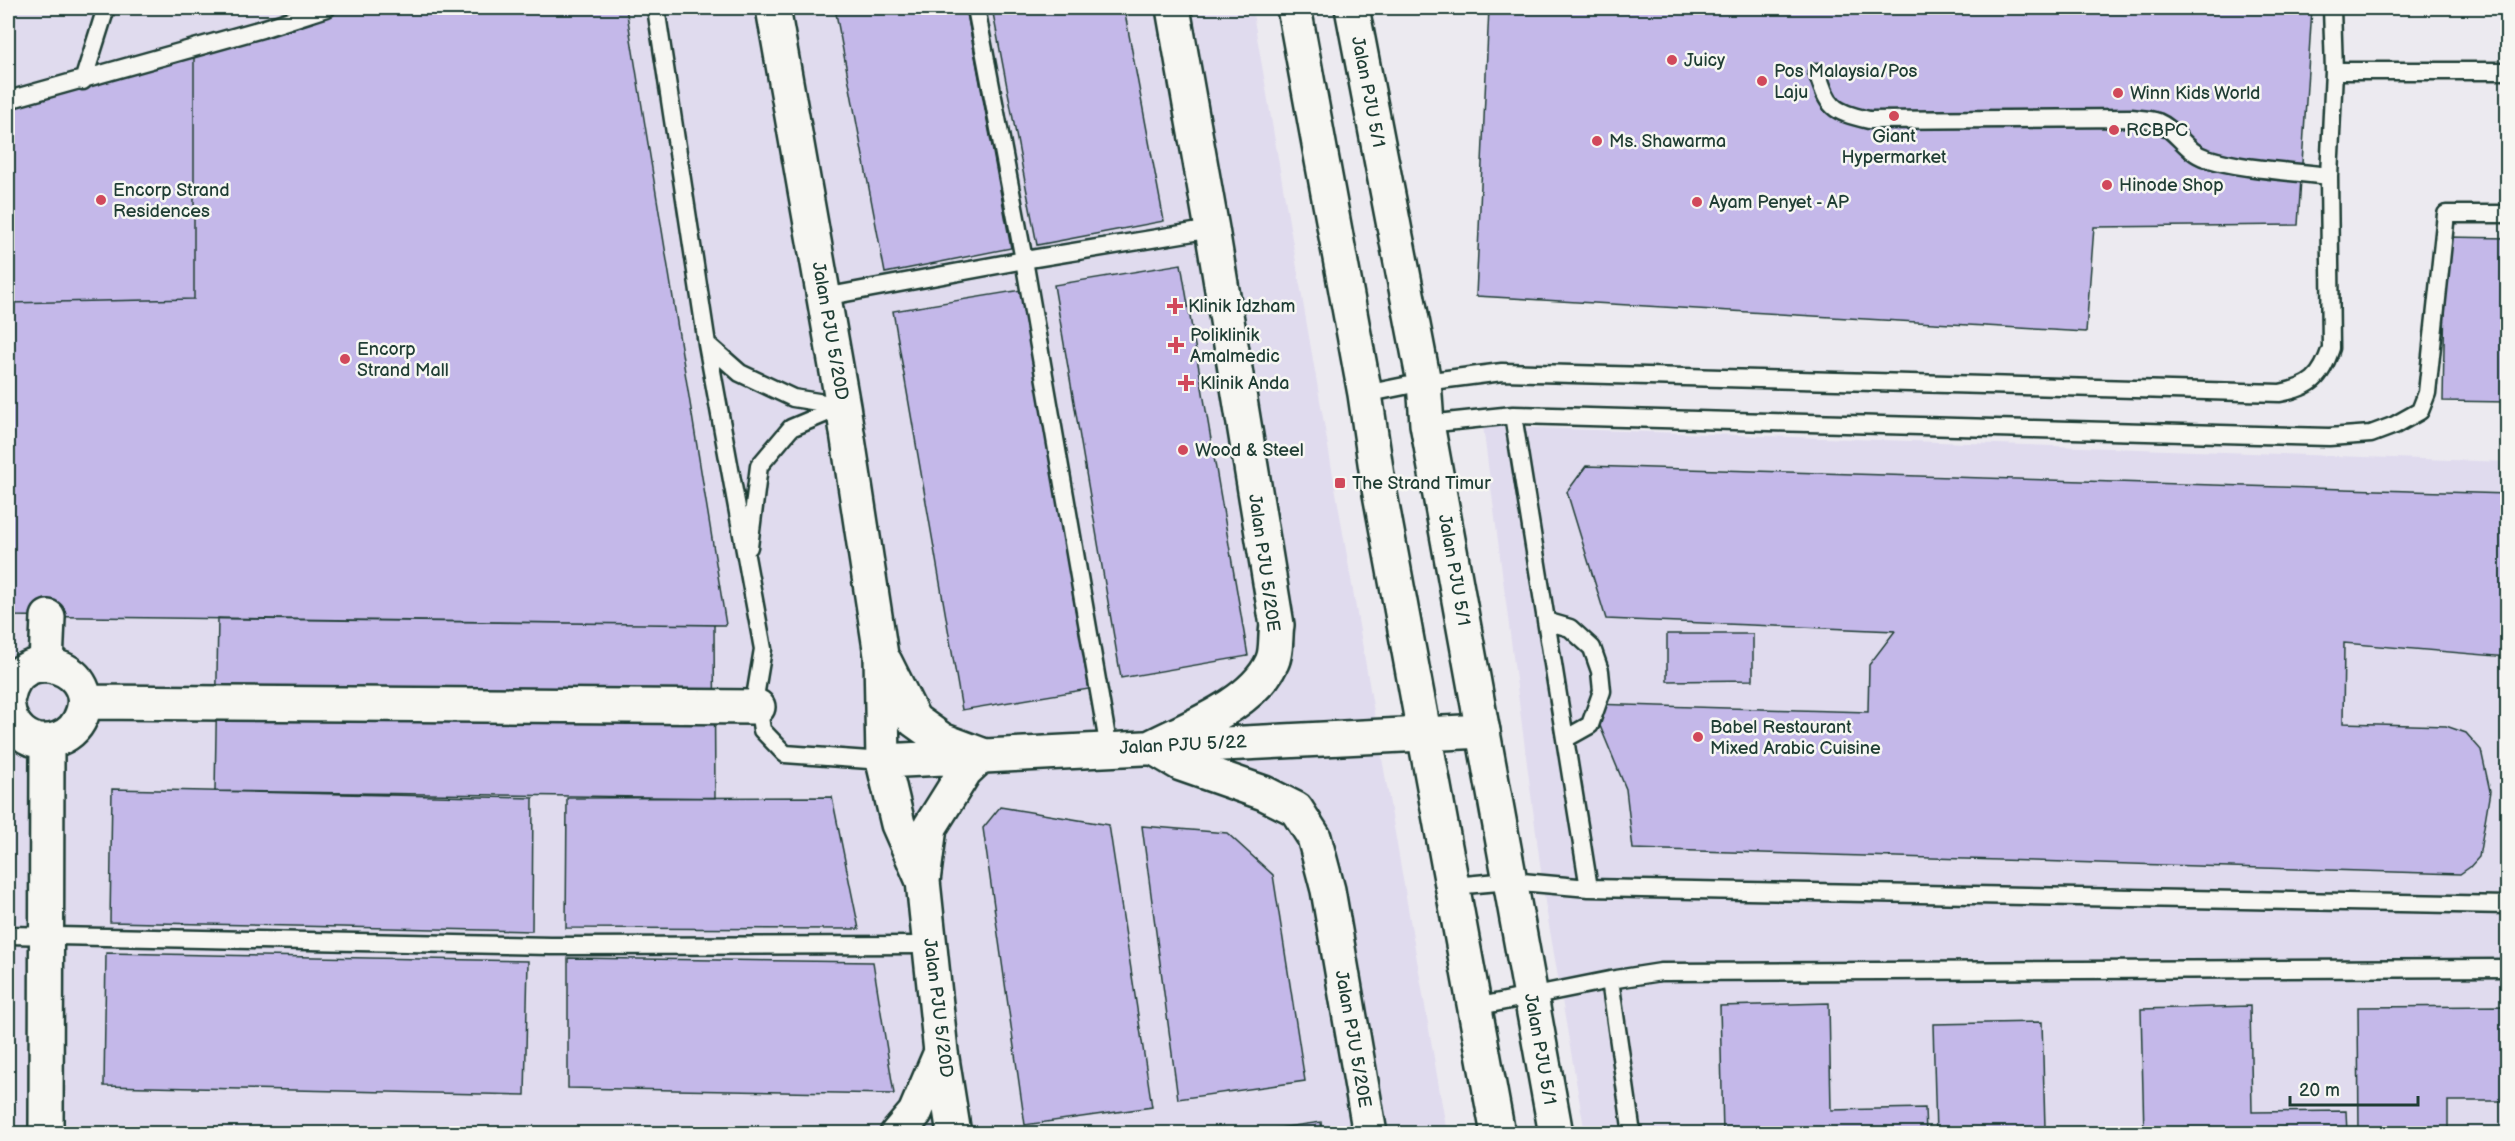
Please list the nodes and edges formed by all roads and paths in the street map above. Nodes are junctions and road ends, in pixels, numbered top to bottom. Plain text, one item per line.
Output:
1 (106, 8) edge
2 (327, 8) edge
3 (656, 8) edge
4 (773, 8) edge
5 (976, 8) edge
6 (1173, 8) edge
7 (1294, 8) edge
8 (1352, 8) edge
9 (2332, 8) edge
10 (2334, 71) junction
11 (2508, 71) edge
12 (1817, 72) dead end
13 (83, 81) junction
14 (8, 100) edge
15 (2329, 176) junction
16 (2508, 214) edge
17 (1212, 229) junction
18 (1024, 260) junction
19 (824, 297) junction
20 (707, 344) junction
21 (1424, 382) junction
22 (1365, 394) junction
23 (843, 406) junction
24 (1513, 416) junction
25 (1427, 424) junction
26 (747, 562) junction
27 (48, 617) dead end
28 (1546, 621) junction
29 (881, 655) junction
30 (46, 664) junction
31 (8, 697) edge
32 (85, 702) junction
33 (8, 707) edge
34 (758, 707) junction
35 (1483, 731) junction
36 (1425, 734) junction
37 (1565, 739) junction
38 (47, 741) junction
39 (1151, 747) junction
40 (1110, 749) junction
41 (981, 754) junction
42 (883, 761) junction
43 (923, 881) junction
44 (1510, 881) junction
45 (1453, 886) junction
46 (1589, 888) junction
47 (2508, 905) edge
48 (8, 935) edge
49 (47, 935) junction
50 (929, 945) junction
51 (2508, 968) edge
52 (1610, 980) junction
53 (1531, 997) junction
54 (1475, 1007) junction
55 (941, 1052) junction
56 (46, 1134) edge
57 (897, 1134) edge
58 (954, 1134) edge
59 (1370, 1134) edge
60 (1498, 1134) edge
61 (1556, 1134) edge
62 (1632, 1134) edge

1 - 13 lane
2 - 13 lane
3 - 20 lane
4 - 19 street, Jalan PJU 5/20D
5 - 18 lane
6 - 17 street, Jalan PJU 5/20E
7 - 22 street
8 - 21 street, Jalan PJU 5/1
9 - 10 lane
10 - 11 lane
10 - 15 lane
12 - 15 lane
13 - 14 lane
15 - 21 lane
16 - 24 lane
17 - 18 lane
17 - 39 street, Jalan PJU 5/20E
18 - 19 lane
18 - 40 lane
19 - 23 street, Jalan PJU 5/20D
20 - 23 lane
20 - 26 lane
21 - 22 lane
21 - 25 street, Jalan PJU 5/1
22 - 36 street
23 - 26 lane
23 - 29 street, Jalan PJU 5/20D
24 - 25 lane
24 - 28 lane
25 - 35 street, Jalan PJU 5/1
26 - 34 lane
27 - 30 street
28 - 37 lane
28 - 37 lane
29 - 41 street, Jalan PJU 5/20D
29 - 42 street, Jalan PJU 5/20D
30 - 31 street
30 - 32 street
32 - 34 street
32 - 38 street
33 - 38 street
34 - 42 lane
35 - 36 street, Jalan PJU 5/22
35 - 44 street, Jalan PJU 5/1
36 - 39 street, Jalan PJU 5/22
36 - 45 street
37 - 46 lane
38 - 49 street
39 - 40 street, Jalan PJU 5/22
39 - 59 street, Jalan PJU 5/20E
40 - 41 street, Jalan PJU 5/22
41 - 42 street, Jalan PJU 5/22
41 - 43 street, Jalan PJU 5/20D
42 - 43 street, Jalan PJU 5/20D
43 - 50 street, Jalan PJU 5/20D
44 - 45 lane
44 - 46 lane
44 - 53 street, Jalan PJU 5/1
45 - 54 street
46 - 47 lane
48 - 49 lane
49 - 50 lane
49 - 56 street
50 - 55 street, Jalan PJU 5/20D
51 - 52 lane
52 - 53 lane
52 - 62 lane
53 - 54 lane
53 - 61 street, Jalan PJU 5/1
54 - 60 street
55 - 57 street
55 - 58 street, Jalan PJU 5/20D

